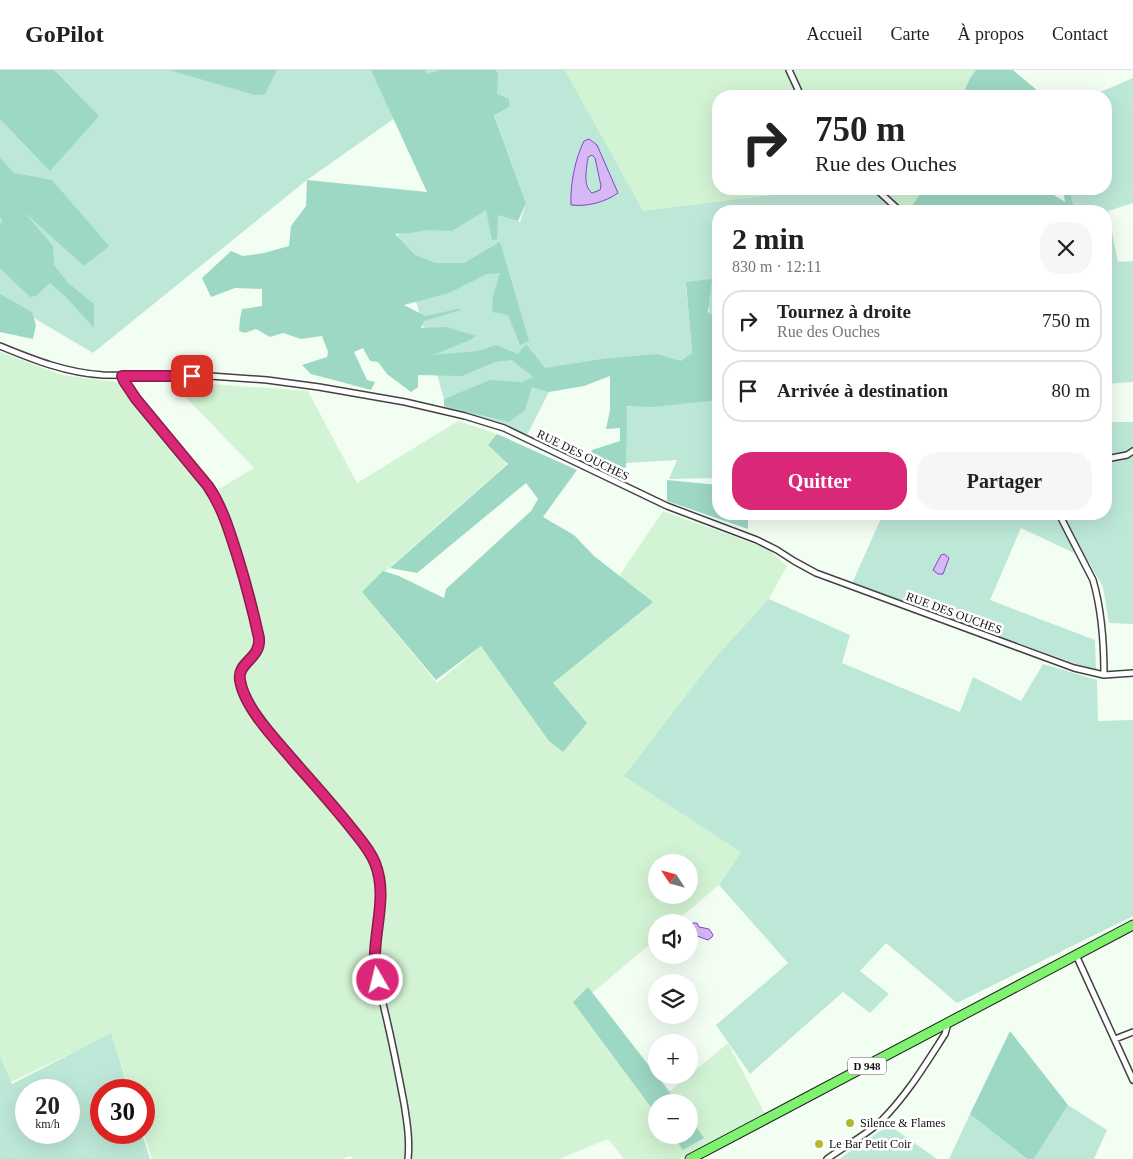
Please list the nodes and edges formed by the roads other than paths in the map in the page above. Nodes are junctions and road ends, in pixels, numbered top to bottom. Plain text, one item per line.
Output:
1 (788, 70) edge
2 (798, 90) edge
3 (883, 195) edge
4 (893, 205) edge
5 (0, 346) edge
6 (122, 376) junction
7 (1133, 451) edge
8 (1112, 458) edge
9 (1062, 520) edge
10 (1133, 673) edge
11 (1104, 675) junction
12 (1133, 925) edge
13 (1076, 955) junction
14 (947, 1023) junction
15 (1133, 1032) edge
16 (1115, 1040) junction
17 (1133, 1080) edge
18 (408, 1159) edge
19 (690, 1159) edge
20 (827, 1159) edge

1 - 2 street
3 - 4 street
5 - 6 street, RUE DES OUCHES
6 - 11 street, RUE DES OUCHES
6 - 18 street
7 - 8 street
9 - 11 street
10 - 11 street, RUE DES OUCHES
12 - 13 main road, D 948
13 - 14 main road, D 948
13 - 16 street
14 - 19 main road, D 948
14 - 20 street
15 - 16 street
16 - 17 street

